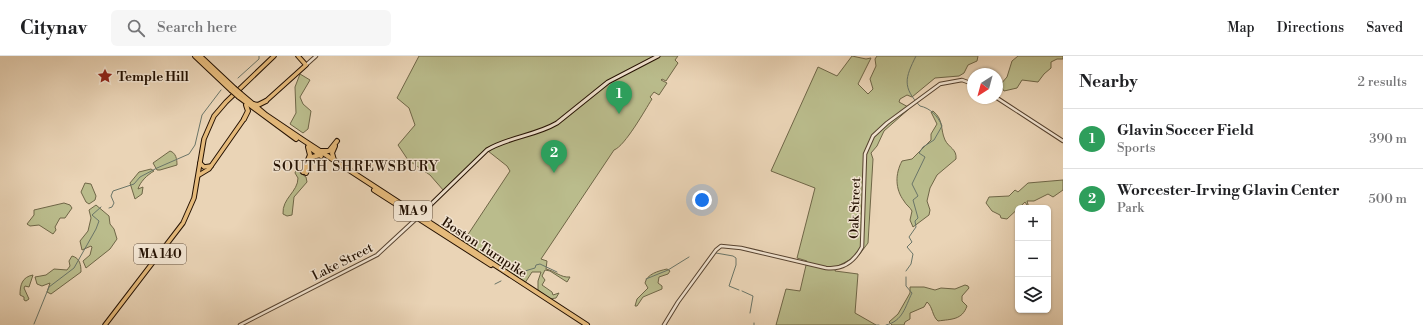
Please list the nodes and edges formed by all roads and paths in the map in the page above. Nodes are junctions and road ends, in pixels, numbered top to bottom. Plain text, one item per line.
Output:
1 (195, 56) edge
2 (200, 56) edge
3 (274, 56) edge
4 (298, 56) edge
5 (316, 56) edge
6 (658, 56) edge
7 (306, 65) junction
8 (967, 82) edge
9 (233, 89) junction
10 (240, 96) junction
11 (266, 101) junction
12 (1003, 102) edge
13 (245, 103) junction
14 (253, 104) junction
15 (259, 114) junction
16 (266, 114) junction
17 (244, 119) junction
18 (1063, 141) edge
19 (308, 147) junction
20 (318, 150) junction
21 (321, 155) junction
22 (335, 162) junction
23 (200, 163) junction
24 (212, 166) junction
25 (199, 175) junction
26 (418, 217) junction
27 (105, 325) edge
28 (240, 325) edge
29 (582, 325) edge
30 (587, 325) edge
31 (664, 325) edge

1 - 9 highway, Boston Turnpike / MA 9
2 - 9 highway, Boston Turnpike / MA 9
3 - 23 main road, MA 140
4 - 7 main road
5 - 7 street
6 - 26 main road, Lake Street
7 - 11 main road
8 - 31 street, Oak Street
9 - 10 highway, Boston Turnpike / MA 9, bridge
10 - 13 highway, Boston Turnpike / MA 9
10 - 14 highway, Boston Turnpike / MA 9
11 - 14 highway
11 - 16 highway
12 - 18 street
13 - 15 highway, Boston Turnpike / MA 9
13 - 17 highway
14 - 16 highway, Boston Turnpike / MA 9
15 - 17 highway
15 - 19 highway, Boston Turnpike / MA 9
16 - 20 highway, Boston Turnpike / MA 9
17 - 24 main road
19 - 21 highway, Boston Turnpike / MA 9
19 - 21 highway
20 - 22 highway, Boston Turnpike / MA 9
20 - 22 highway
21 - 26 highway, Boston Turnpike / MA 9
22 - 26 highway, Boston Turnpike / MA 9
23 - 24 main road
23 - 25 main road, MA 140
24 - 25 main road
25 - 27 main road, MA 140
26 - 28 street, Lake Street
26 - 29 highway, Boston Turnpike / MA 9
26 - 30 highway, Boston Turnpike / MA 9

